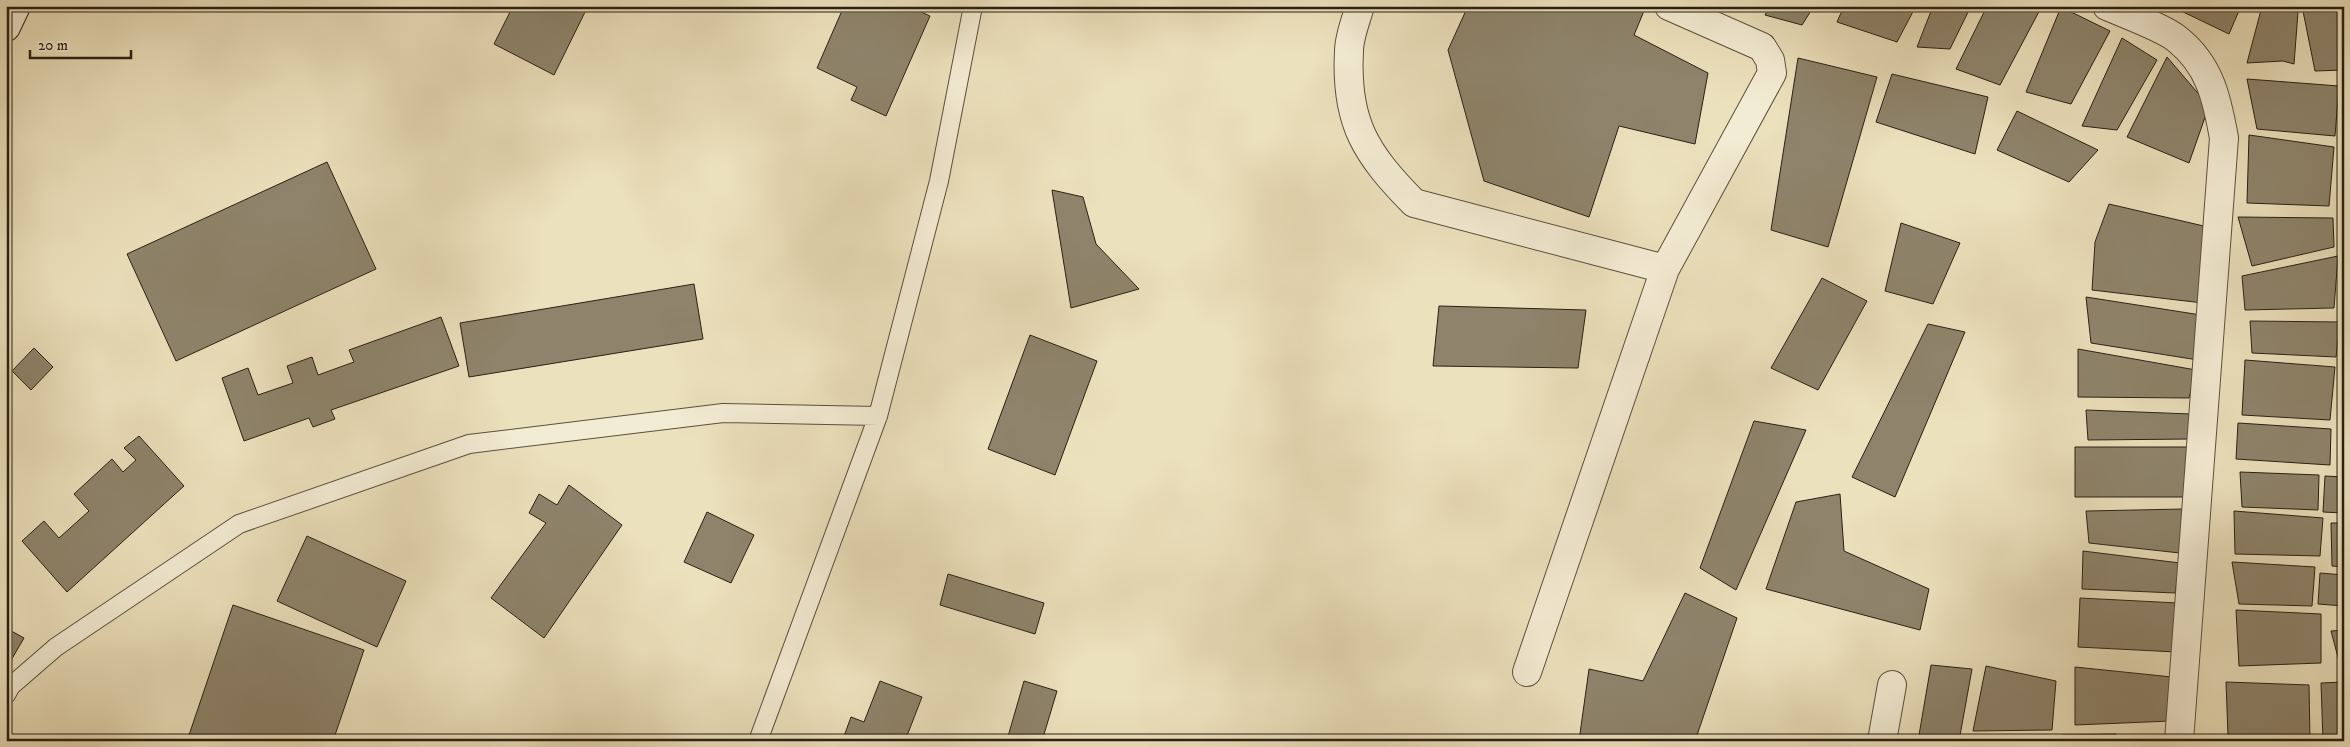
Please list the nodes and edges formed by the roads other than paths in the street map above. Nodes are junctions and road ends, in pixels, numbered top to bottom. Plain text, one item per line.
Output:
1 (16, 6) edge
2 (973, 6) edge
3 (1360, 6) edge
4 (1669, 6) edge
5 (2107, 6) edge
6 (6, 27) edge
7 (1665, 269) junction
8 (878, 416) junction
9 (1528, 672) dead end
10 (1892, 685) dead end
11 (6, 695) edge
12 (758, 741) edge
13 (1882, 741) edge
14 (2179, 741) edge

1 - 6 street
2 - 8 lane
3 - 7 street
4 - 7 street
5 - 14 street
7 - 9 street
8 - 11 lane
8 - 12 lane
10 - 13 street

